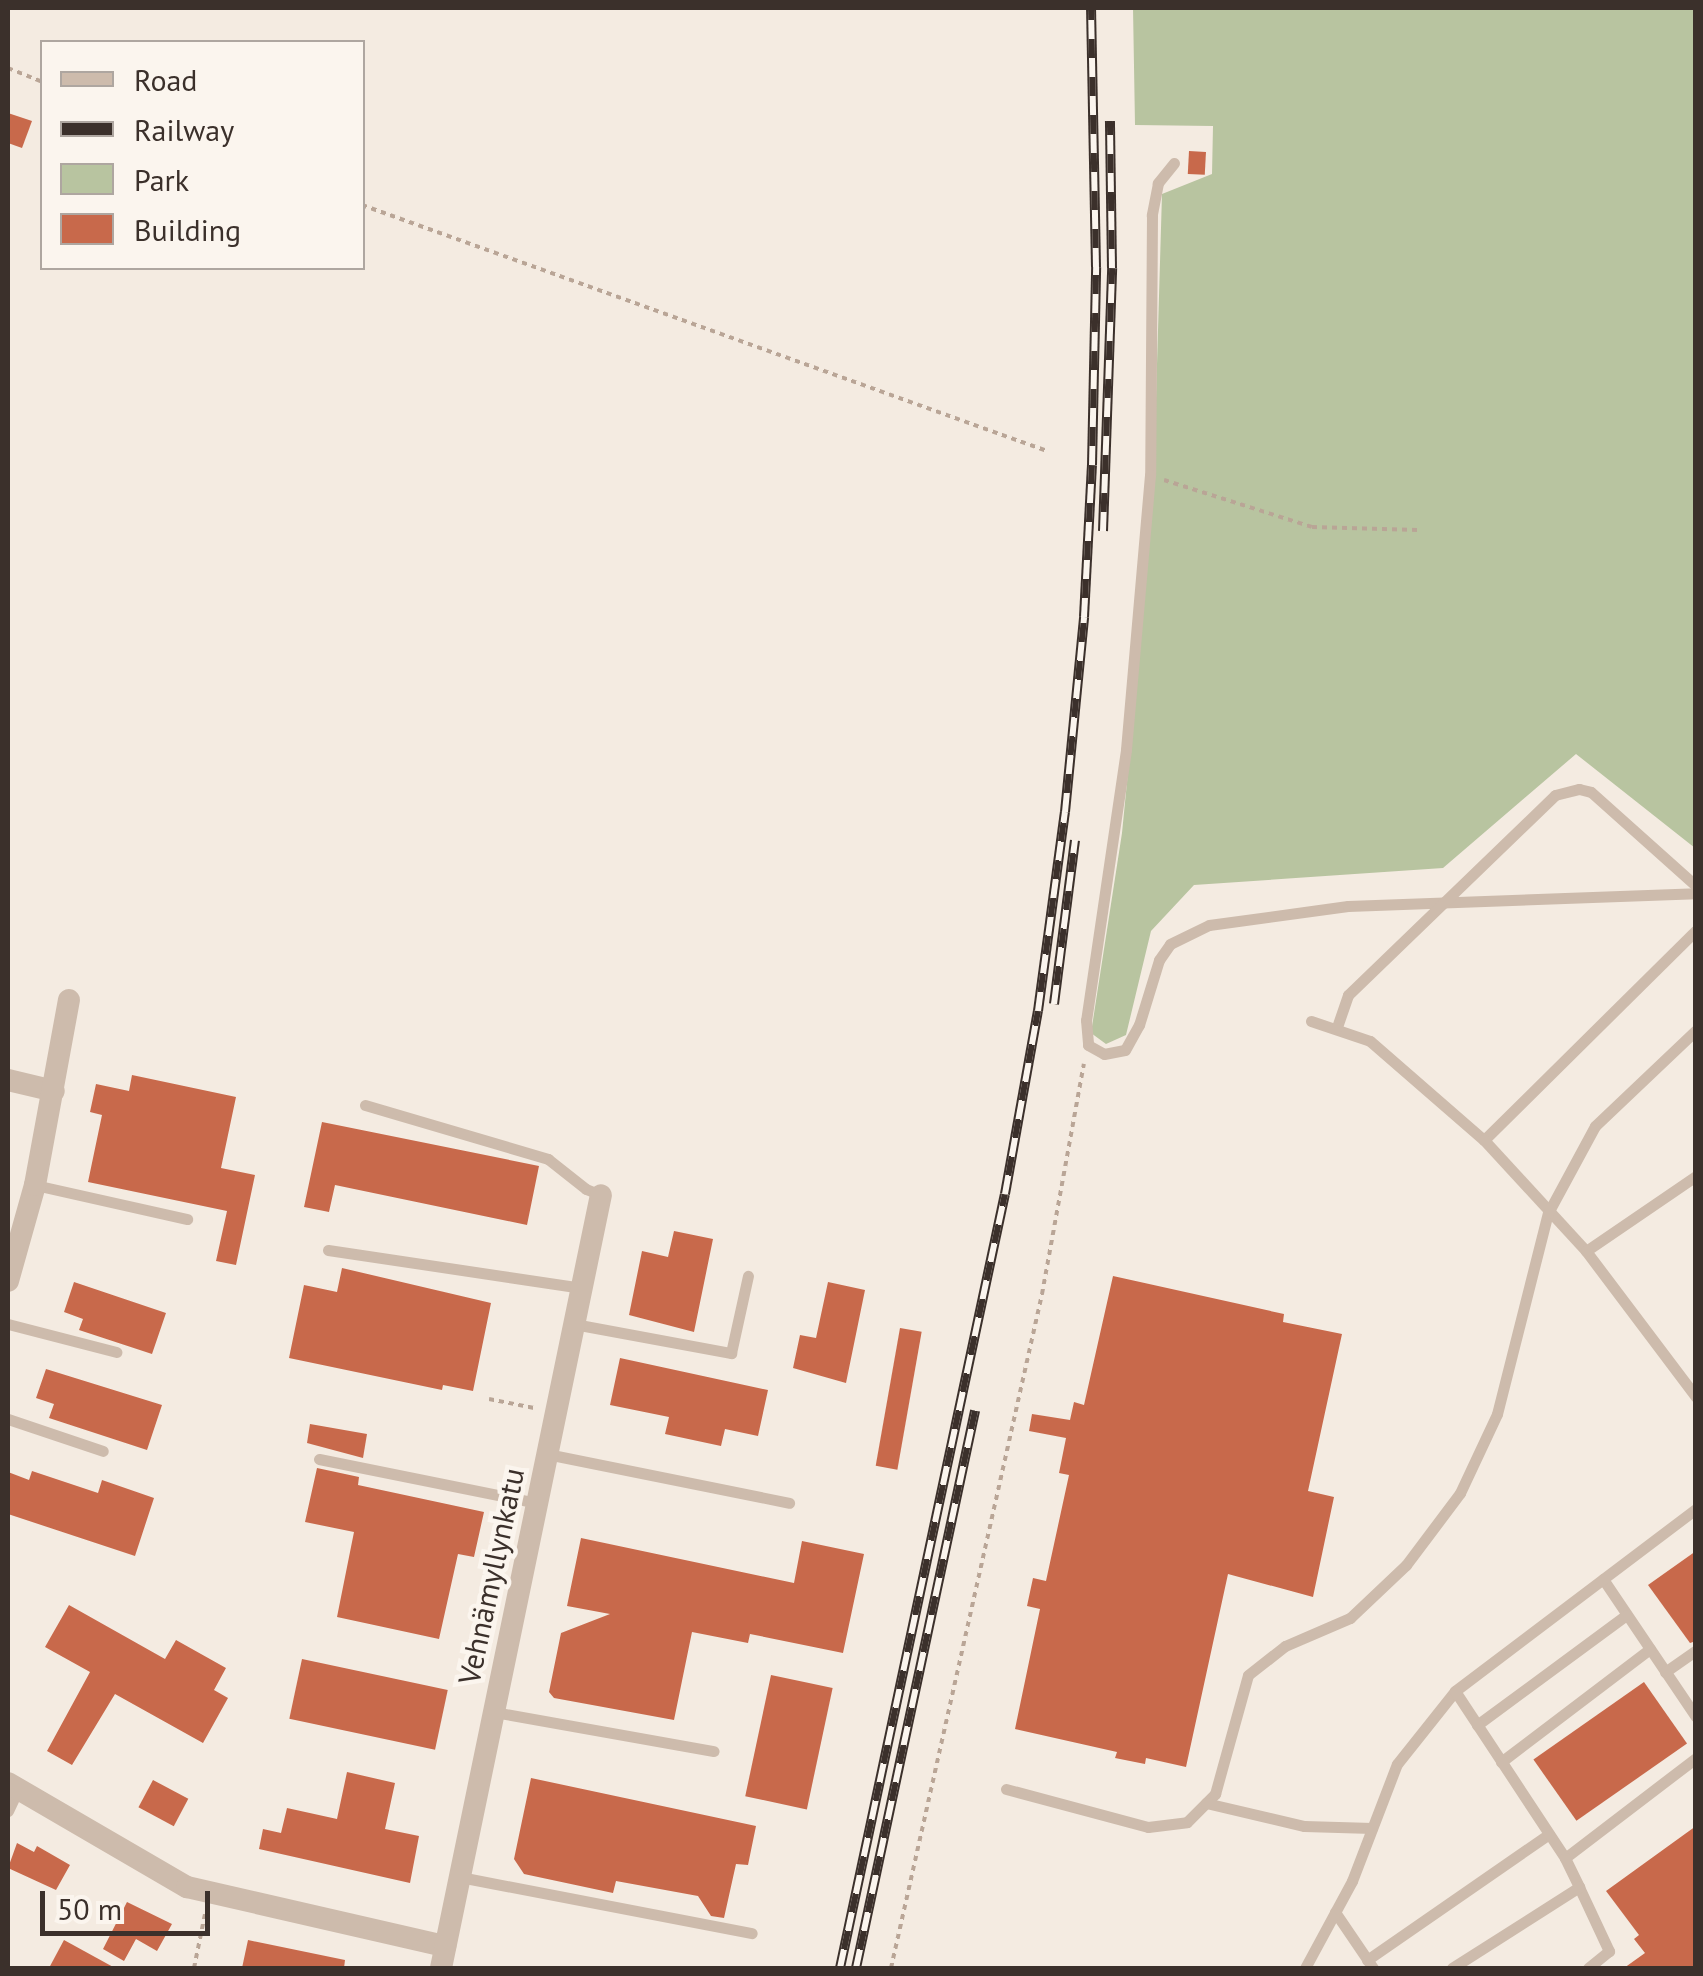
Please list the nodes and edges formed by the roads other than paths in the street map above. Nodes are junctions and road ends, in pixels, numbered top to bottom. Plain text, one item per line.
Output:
1 (1174, 164) dead end
2 (1696, 889) edge
3 (1442, 903) junction
4 (1696, 930) edge
5 (69, 1000) dead end
6 (1311, 1020) dead end
7 (1336, 1027) junction
8 (1696, 1030) edge
9 (8, 1080) edge
10 (54, 1091) junction
11 (365, 1105) dead end
12 (1484, 1140) junction
13 (1696, 1176) edge
14 (35, 1185) junction
15 (601, 1195) joint
16 (1548, 1213) junction
17 (188, 1219) dead end
18 (328, 1250) dead end
19 (1586, 1252) junction
20 (748, 1276) dead end
21 (8, 1281) edge
22 (582, 1288) junction
23 (8, 1324) edge
24 (574, 1324) junction
25 (116, 1352) dead end
26 (1696, 1397) edge
27 (8, 1419) edge
28 (102, 1451) dead end
29 (547, 1454) junction
30 (319, 1459) dead end
31 (537, 1503) junction
32 (789, 1503) dead end
33 (1696, 1509) edge
34 (1602, 1579) junction
35 (1626, 1614) junction
36 (1650, 1650) junction
37 (1696, 1650) edge
38 (1665, 1672) junction
39 (1454, 1691) junction
40 (494, 1712) junction
41 (1696, 1717) edge
42 (1477, 1725) junction
43 (714, 1750) dead end
44 (1696, 1758) edge
45 (1501, 1762) junction
46 (1006, 1789) dead end
47 (11, 1794) edge
48 (1206, 1803) junction
49 (1372, 1828) junction
50 (1549, 1834) junction
51 (1565, 1858) junction
52 (460, 1877) junction
53 (1579, 1887) junction
54 (1335, 1912) junction
55 (752, 1933) dead end
56 (443, 1957) edge
57 (1370, 1964) edge
58 (1305, 1968) edge
59 (1452, 1968) edge
60 (1588, 1968) edge

1 - 3 lane
2 - 3 lane
2 - 3 lane
3 - 7 lane
4 - 12 lane
5 - 10 street
6 - 7 lane
7 - 12 lane
8 - 16 lane
9 - 10 street
10 - 14 street
11 - 15 lane
12 - 16 lane
13 - 19 lane
14 - 17 lane
14 - 21 street
15 - 22 street, Vehnämyllynkatu
16 - 19 lane
16 - 48 lane
18 - 22 lane
19 - 26 lane
20 - 24 lane
22 - 24 street, Vehnämyllynkatu
23 - 25 lane
24 - 29 street, Vehnämyllynkatu
27 - 28 lane
29 - 31 street, Vehnämyllynkatu
29 - 32 lane
30 - 31 lane
31 - 40 street, Vehnämyllynkatu
33 - 34 lane
34 - 35 lane
34 - 39 lane
35 - 36 lane
35 - 42 lane
36 - 38 lane
36 - 45 lane
37 - 38 lane
38 - 41 lane
39 - 42 lane
39 - 49 lane
40 - 43 lane
40 - 52 street, Vehnämyllynkatu
42 - 45 lane
44 - 51 lane
45 - 50 lane
46 - 48 lane
47 - 56 street
48 - 49 lane
49 - 54 lane
50 - 51 lane
50 - 57 lane
51 - 53 lane
52 - 55 lane
52 - 56 street, Vehnämyllynkatu
53 - 59 lane
53 - 60 lane
54 - 57 lane
54 - 58 lane

